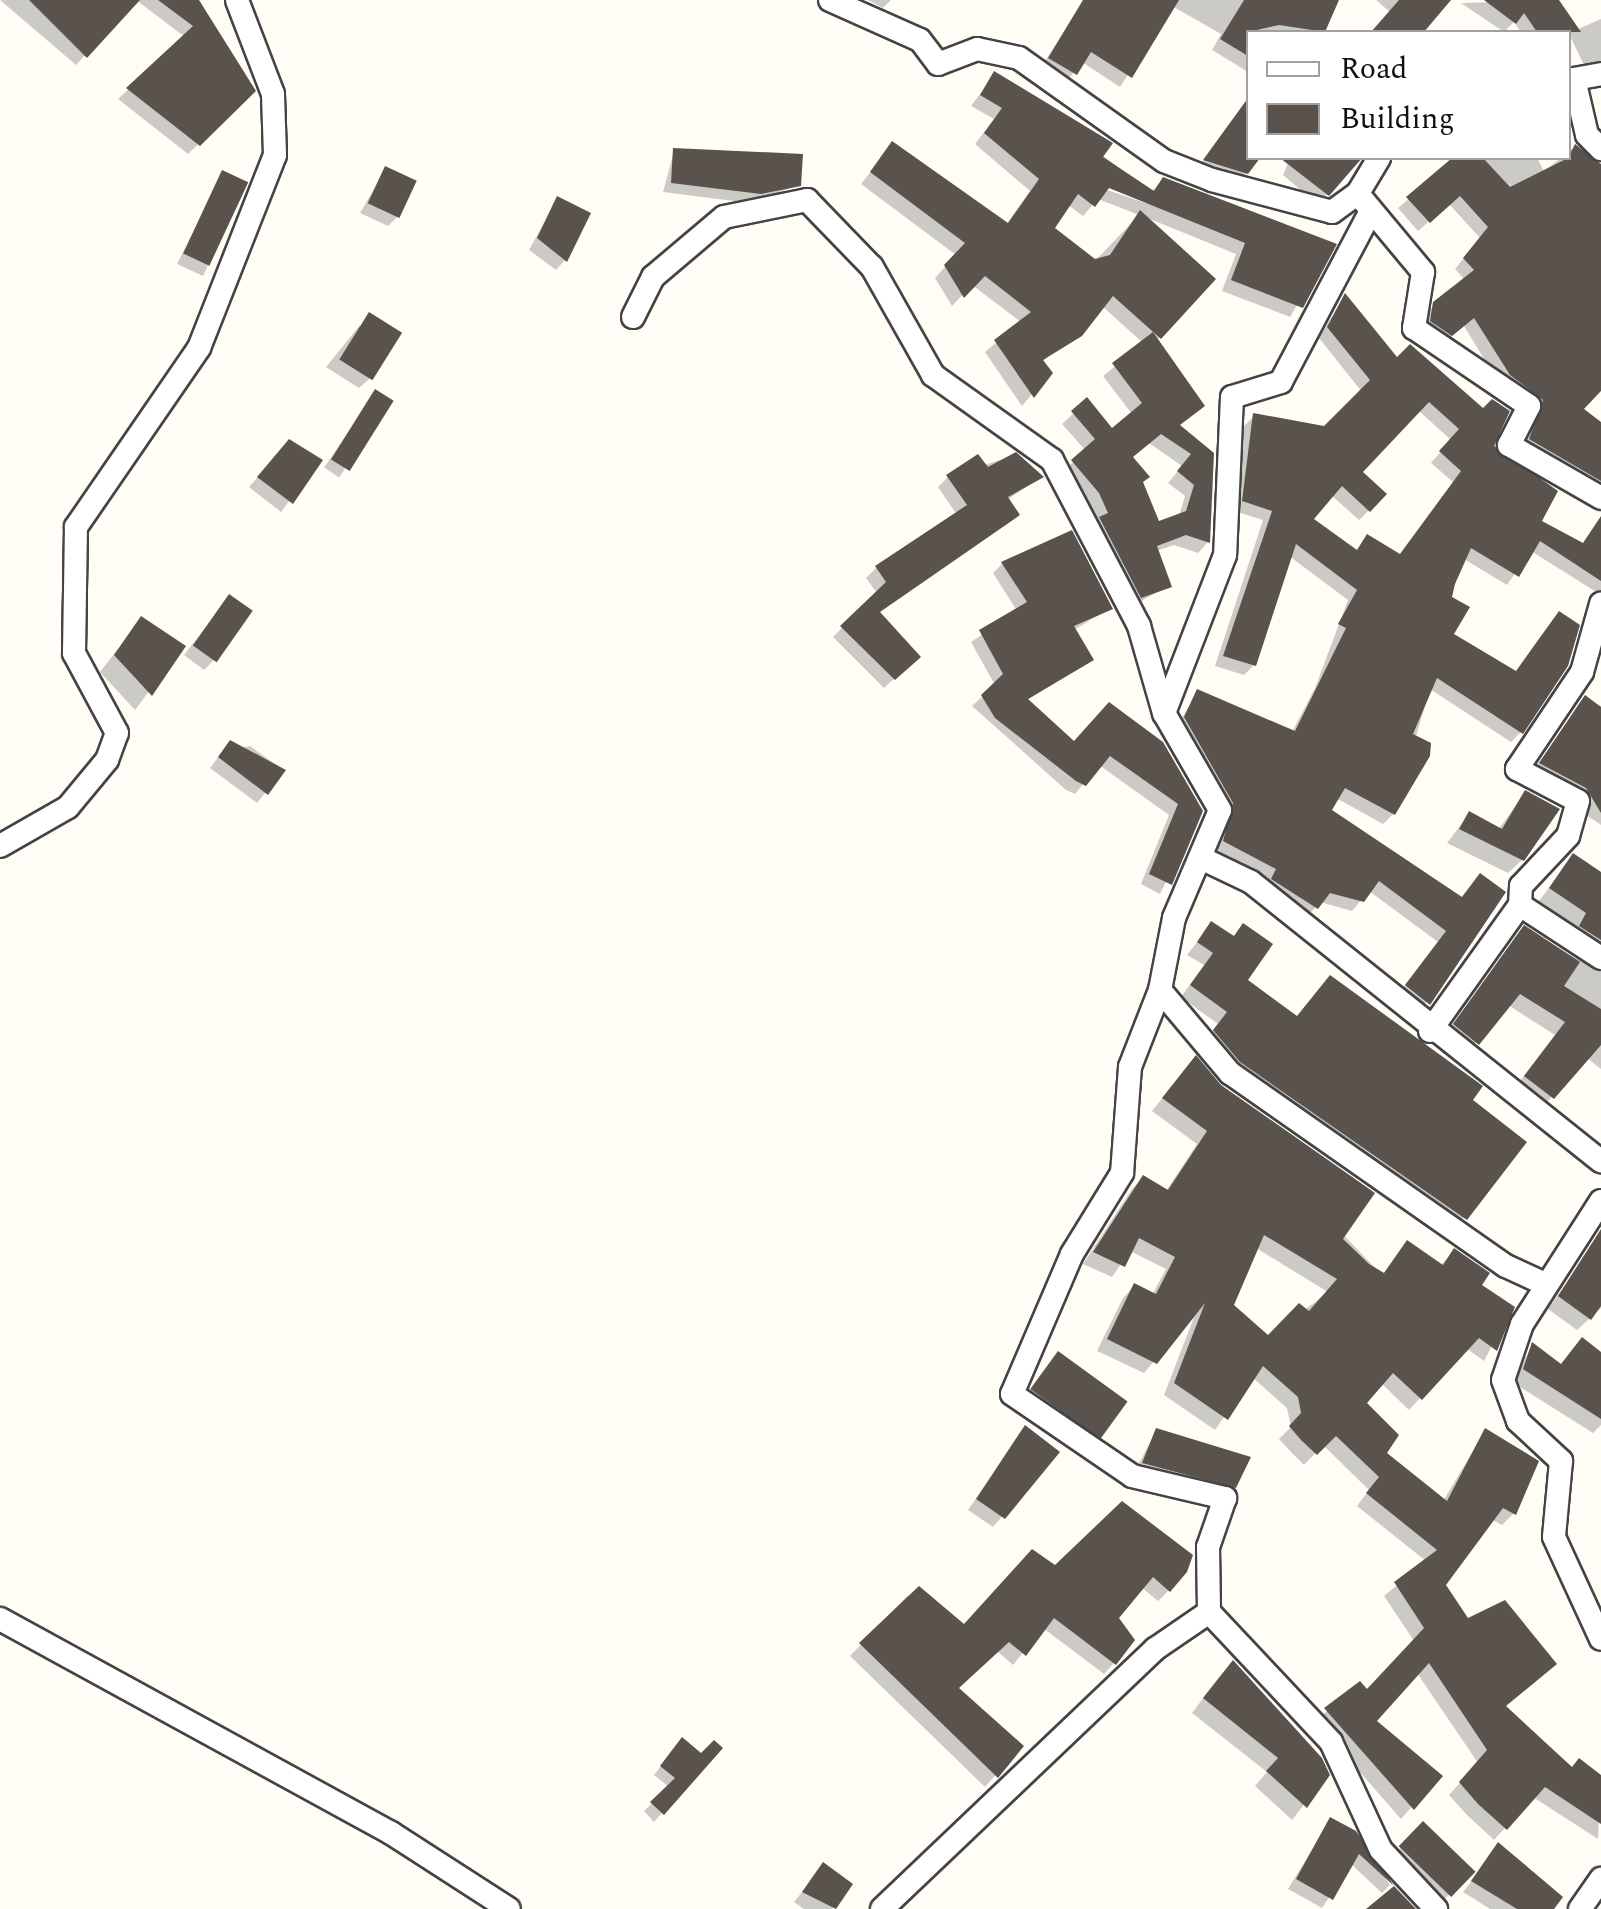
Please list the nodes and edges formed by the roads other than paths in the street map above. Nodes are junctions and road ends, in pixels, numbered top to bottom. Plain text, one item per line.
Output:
1 (237, 0) edge
2 (830, 0) edge
3 (1601, 74) edge
4 (1571, 80) edge
5 (1601, 149) edge
6 (1378, 160) edge
7 (1365, 202) junction
8 (633, 316) dead end
9 (1601, 498) edge
10 (1601, 604) edge
11 (1592, 676) edge
12 (1164, 714) junction
13 (0, 846) edge
14 (1203, 858) junction
15 (1520, 905) junction
16 (1601, 958) edge
17 (1160, 990) junction
18 (1430, 1031) junction
19 (1601, 1162) edge
20 (1601, 1201) edge
21 (1545, 1284) junction
22 (1209, 1612) junction
23 (0, 1619) edge
24 (1601, 1639) edge
25 (1601, 1878) edge
26 (1601, 1890) edge
27 (509, 1909) edge
28 (882, 1909) edge
29 (1436, 1909) edge
30 (1582, 1909) edge

1 - 13 street
2 - 7 street
3 - 4 street
4 - 5 street
6 - 7 street
7 - 9 street
7 - 12 street
8 - 12 street
10 - 11 street
11 - 15 street
12 - 14 street
14 - 17 street
14 - 18 street
15 - 16 street
15 - 18 street
17 - 21 street
17 - 22 street
18 - 19 street
20 - 21 street
21 - 24 street
22 - 28 street
22 - 29 street
23 - 27 street
25 - 30 street
26 - 30 street

